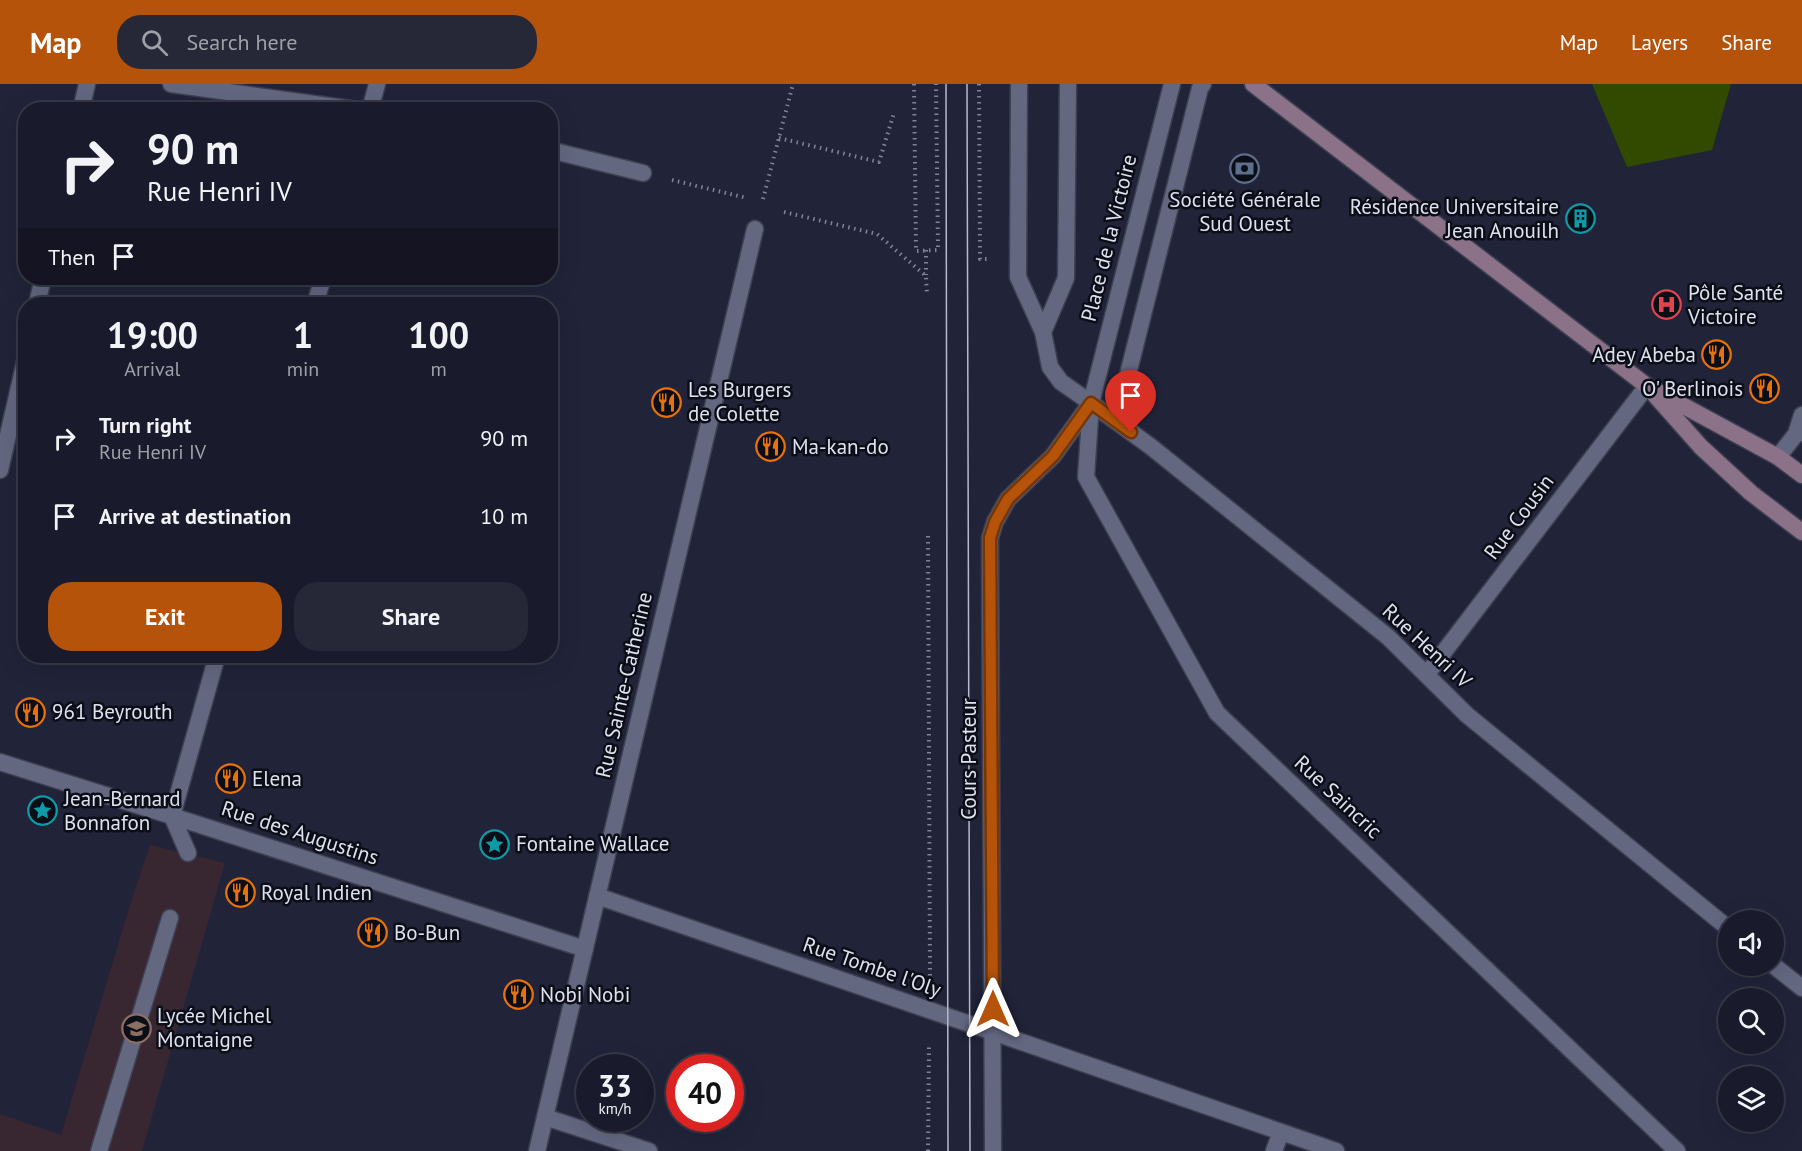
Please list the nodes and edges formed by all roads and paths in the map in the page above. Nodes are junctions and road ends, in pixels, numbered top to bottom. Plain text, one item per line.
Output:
1 (87, 84) edge
2 (171, 84) edge
3 (377, 84) edge
4 (793, 84) edge
5 (914, 84) edge
6 (936, 84) edge
7 (1019, 84) edge
8 (1068, 84) edge
9 (1172, 84) edge
10 (1203, 84) edge
11 (1253, 84) edge
12 (83, 102) edge
13 (300, 102) edge
14 (372, 102) edge
15 (894, 113) dead end
16 (779, 138) junction
17 (558, 152) edge
18 (644, 173) joint
19 (752, 199) dead end
20 (771, 206) dead end
21 (780, 210) dead end
22 (755, 229) dead end
23 (926, 250) junction
24 (927, 276) junction
25 (927, 295) dead end
26 (1042, 332) junction
27 (1647, 386) junction
28 (18, 392) edge
29 (1091, 403) junction
30 (1802, 415) edge
31 (1111, 417) junction
32 (1799, 434) edge
33 (1778, 457) junction
34 (0, 470) edge
35 (1802, 475) edge
36 (1802, 532) edge
37 (928, 536) dead end
38 (215, 663) edge
39 (1427, 674) junction
40 (0, 762) edge
41 (172, 816) junction
42 (188, 853) dead end
43 (597, 896) junction
44 (170, 918) dead end
45 (1718, 920) edge
46 (585, 949) junction
47 (1784, 973) edge
48 (1802, 988) edge
49 (930, 1011) junction
50 (993, 1032) junction
51 (545, 1117) junction
52 (1281, 1132) junction
53 (99, 1151) edge
54 (537, 1151) edge
55 (649, 1151) edge
56 (928, 1151) edge
57 (993, 1151) edge
58 (1274, 1151) edge
59 (1336, 1151) edge
60 (1677, 1151) edge

1 - 12 street
2 - 13 street
3 - 14 street
4 - 16 path
5 - 23 path
6 - 23 path
7 - 26 street, Rue Henri IV
8 - 26 street
9 - 29 street, Place de la Victoire
10 - 31 street
11 - 27 main road
15 - 16 path
16 - 20 path
17 - 18 street
18 - 19 path
21 - 24 path
22 - 43 street, Rue Sainte-Catherine
23 - 24 path
24 - 25 path
26 - 29 street, Rue Henri IV
27 - 33 main road
27 - 36 main road
27 - 39 street, Rue Cousin
28 - 34 street
29 - 31 street, Rue Henri IV
29 - 50 street, Cours Pasteur
29 - 60 street, Rue Saincric
30 - 32 street
31 - 39 street, Rue Henri IV
32 - 33 street
33 - 35 main road
37 - 49 path
38 - 41 street
39 - 45 street, Rue Henri IV
40 - 41 street, Rue des Augustins
41 - 42 street
41 - 46 street, Rue des Augustins
43 - 46 street, Rue Sainte-Catherine
43 - 49 street, Rue Tombe l'Oly
44 - 53 street
46 - 51 street, Rue Sainte-Catherine
47 - 48 street
49 - 50 street, Rue Tombe l'Oly
49 - 56 path
50 - 52 street, Rue Tombe l'Oly
50 - 57 street, Cours Pasteur
51 - 54 street, Rue Sainte-Catherine
51 - 55 street
52 - 58 street
52 - 59 street, Rue Tombe l'Oly

